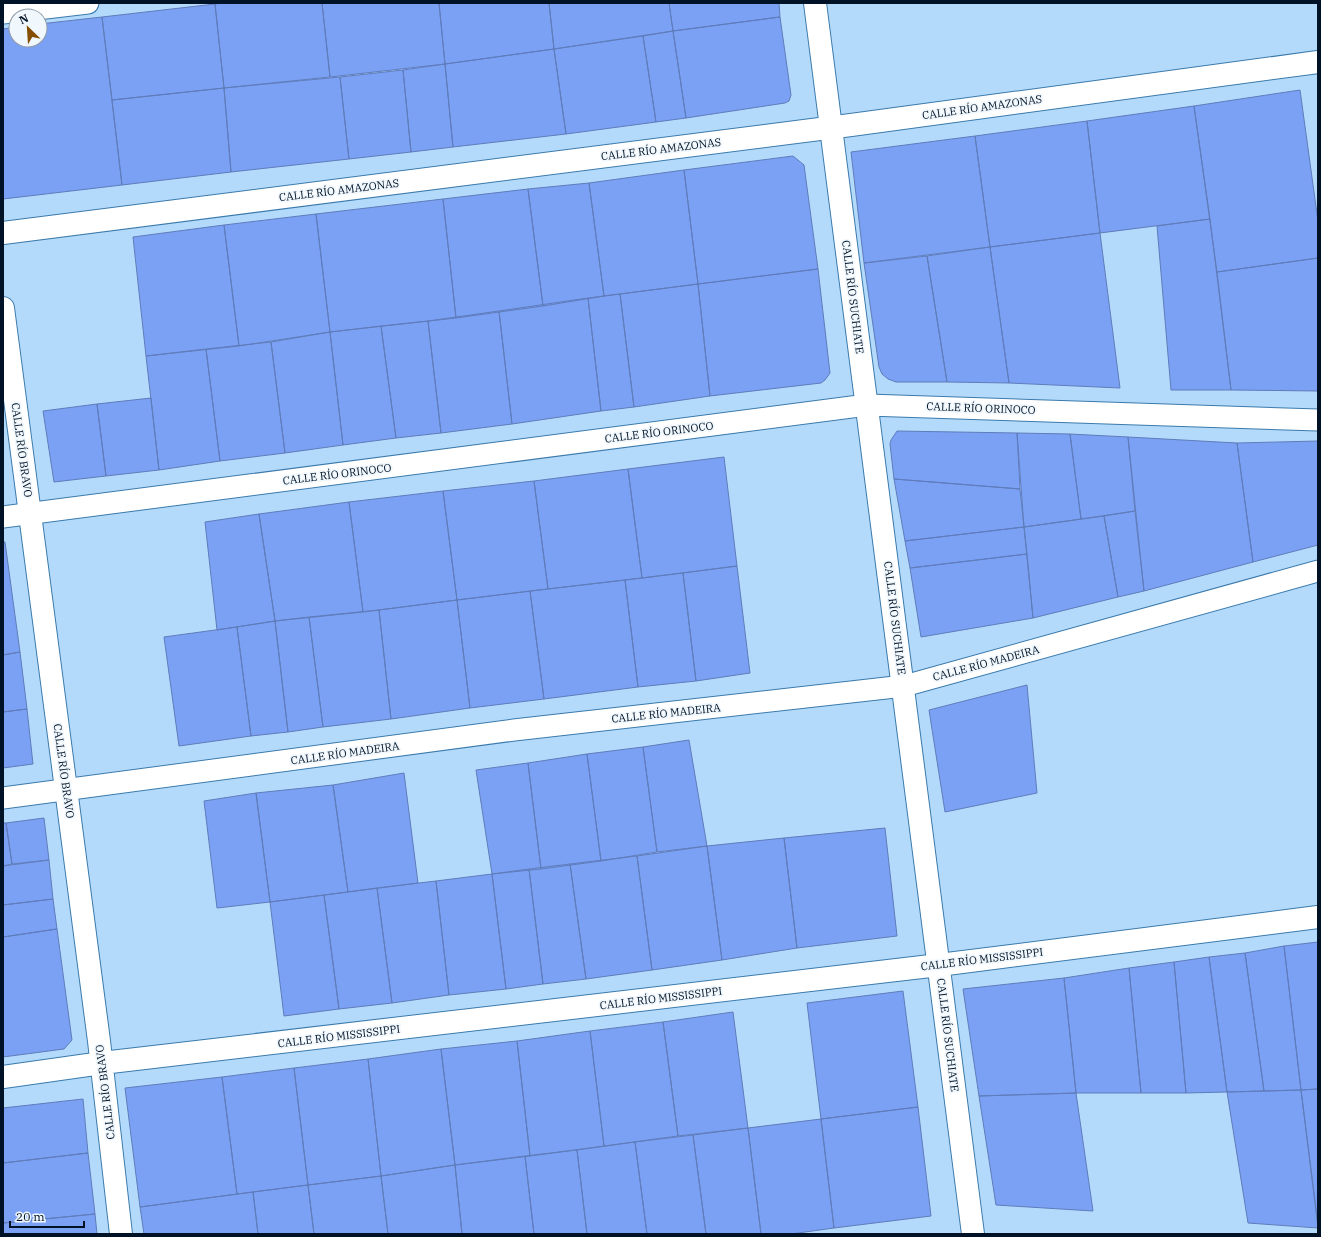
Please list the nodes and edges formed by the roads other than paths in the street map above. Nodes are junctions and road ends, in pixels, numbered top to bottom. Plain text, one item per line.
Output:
1 (88, 3) edge
2 (816, 3) edge
3 (3, 13) edge
4 (1318, 62) edge
5 (831, 127) junction
6 (3, 233) edge
7 (3, 308) edge
8 (867, 405) junction
9 (1318, 420) edge
10 (30, 514) junction
11 (3, 517) edge
12 (1318, 571) edge
13 (904, 686) junction
14 (66, 790) junction
15 (3, 798) edge
16 (1318, 917) edge
17 (939, 965) junction
18 (102, 1064) junction
19 (3, 1077) edge
20 (121, 1234) edge
21 (973, 1234) edge

1 - 3 street
2 - 5 street, CALLE RÍO SUCHIATE
4 - 5 street, CALLE RÍO AMAZONAS
5 - 6 street, CALLE RÍO AMAZONAS
5 - 8 street, CALLE RÍO SUCHIATE
7 - 10 street, CALLE RÍO BRAVO
8 - 9 street, CALLE RÍO ORINOCO
8 - 10 street, CALLE RÍO ORINOCO
8 - 13 street, CALLE RÍO SUCHIATE
10 - 11 street, CALLE RÍO ORINOCO
10 - 14 street, CALLE RÍO BRAVO
12 - 13 street, CALLE RÍO MADEIRA
13 - 14 street, CALLE RÍO MADEIRA
13 - 17 street, CALLE RÍO SUCHIATE
14 - 15 street, CALLE RÍO MADEIRA
14 - 18 street, CALLE RÍO BRAVO
16 - 17 street, CALLE RÍO MISSISSIPPI
17 - 18 street, CALLE RÍO MISSISSIPPI
17 - 21 street, CALLE RÍO SUCHIATE
18 - 19 street, CALLE RÍO MISSISSIPPI
18 - 20 street, CALLE RÍO BRAVO

